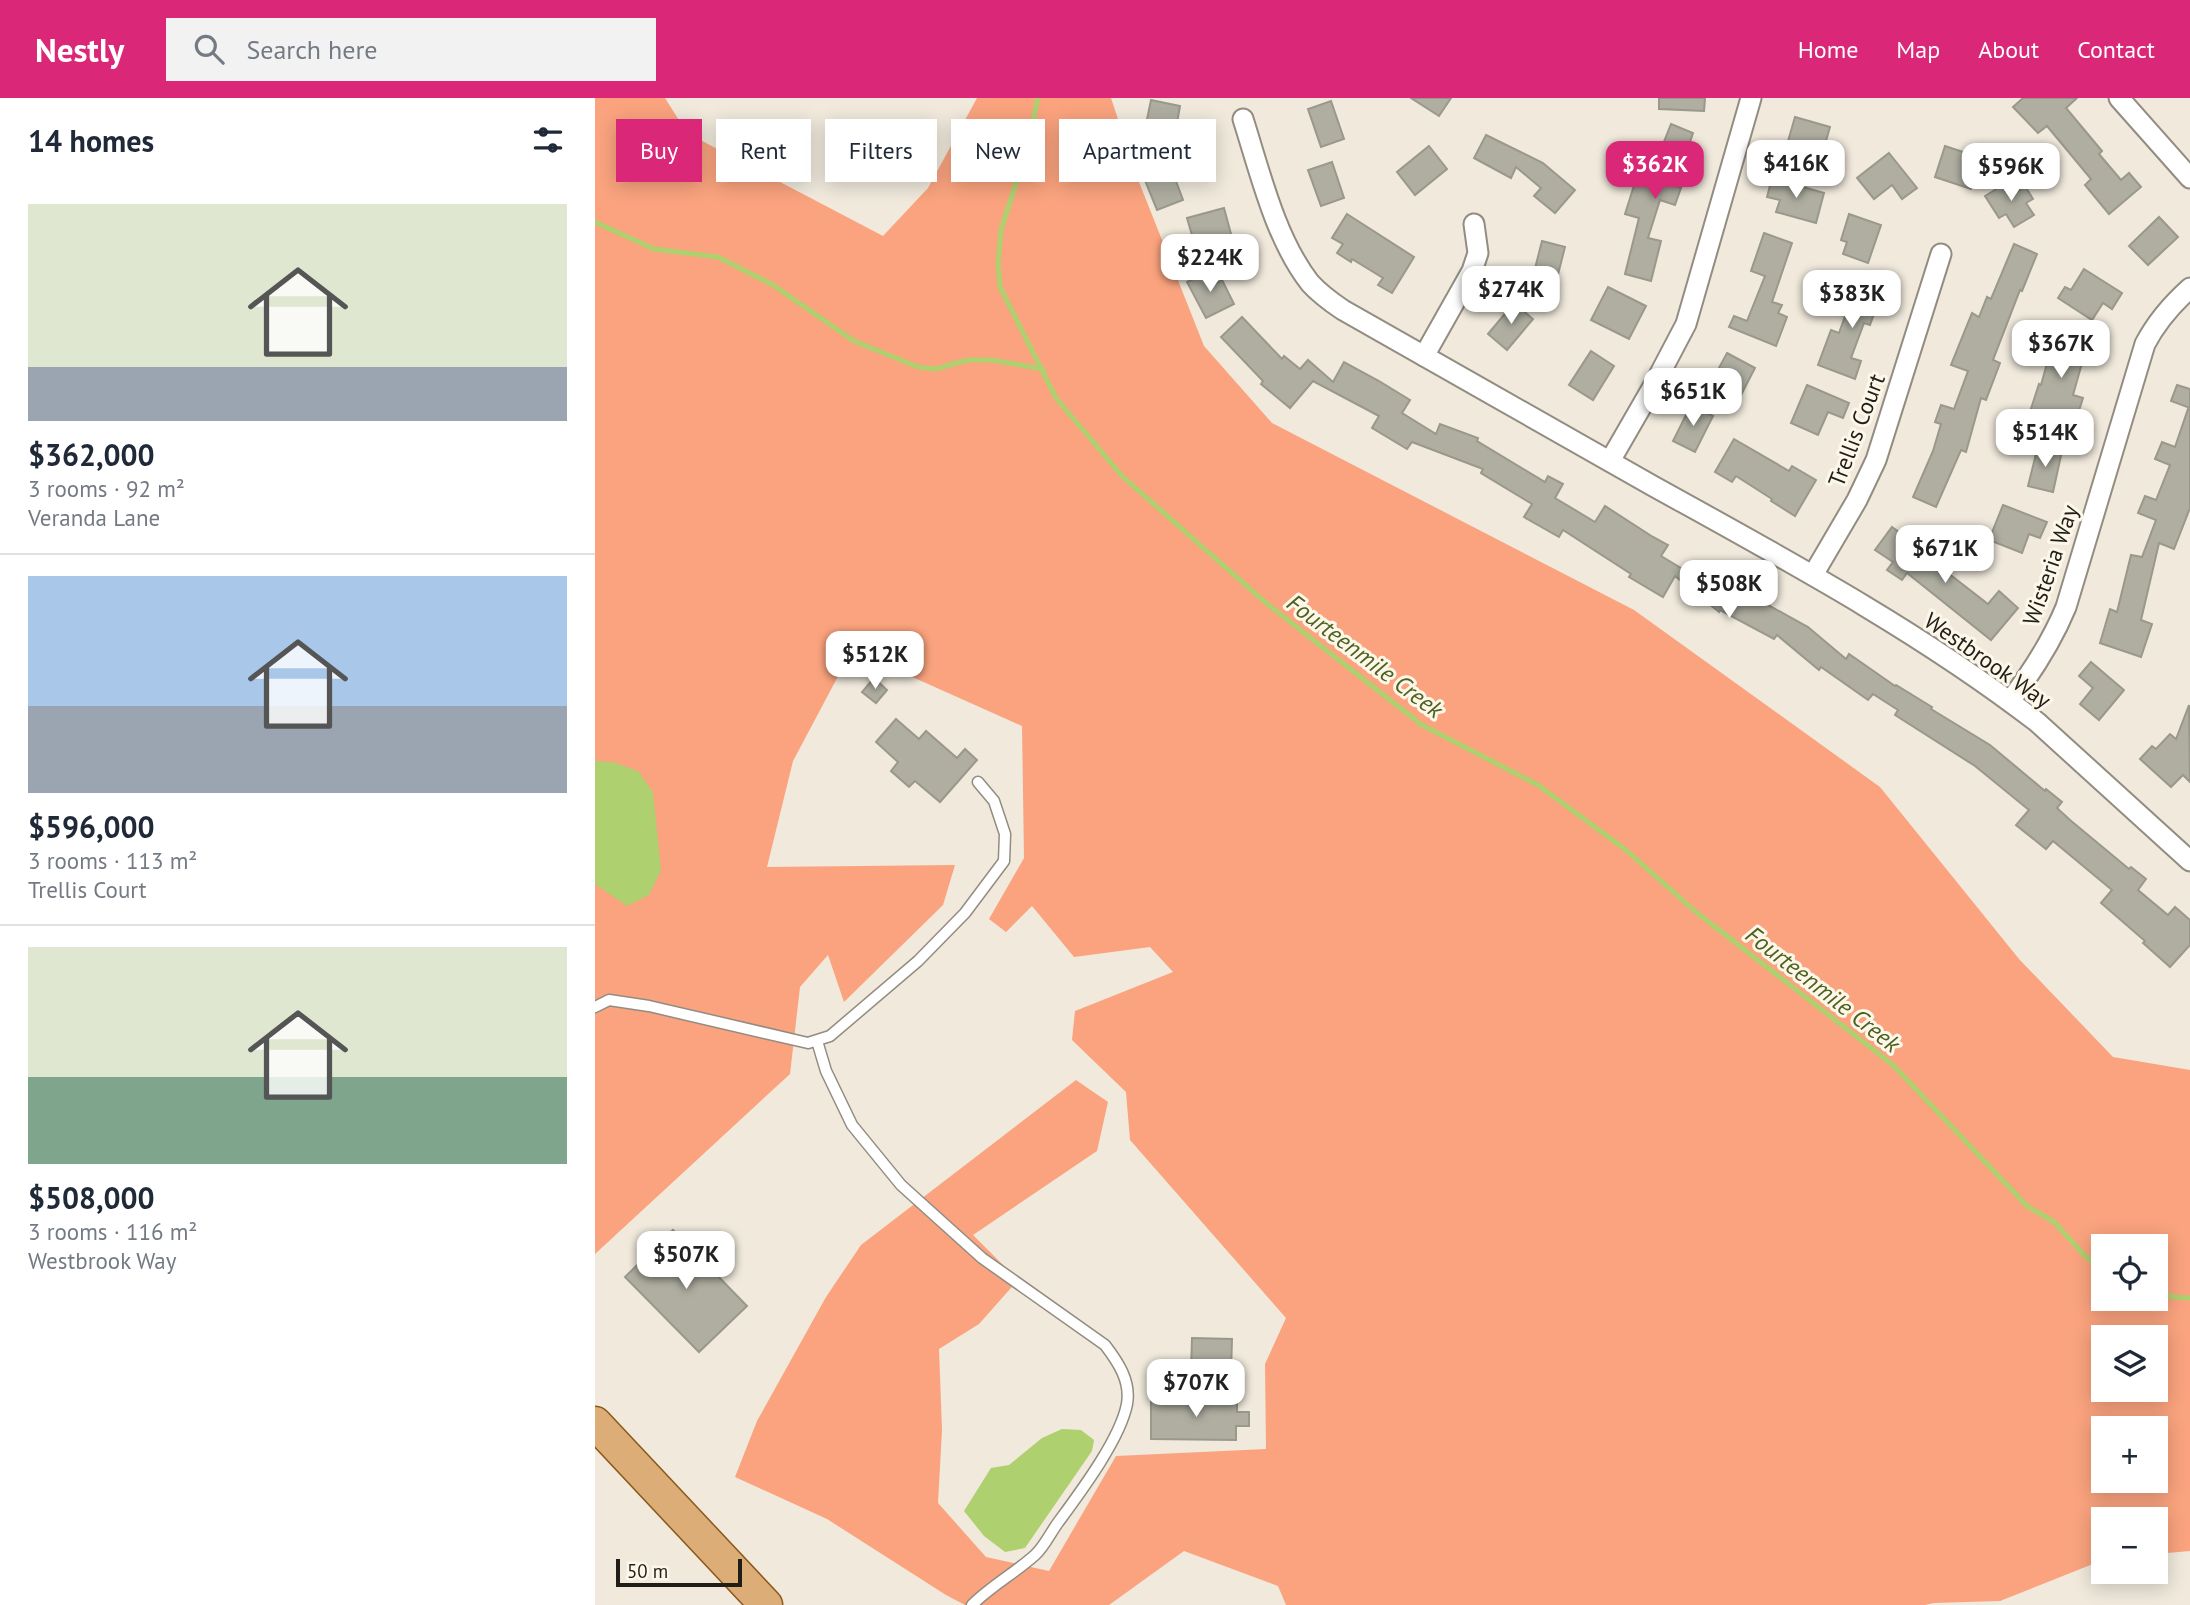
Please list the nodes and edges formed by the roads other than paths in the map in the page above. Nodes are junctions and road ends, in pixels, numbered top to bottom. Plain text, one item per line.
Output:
1 (1751, 98) edge
2 (2119, 98) edge
3 (1243, 119) dead end
4 (2190, 178) edge
5 (1474, 224) dead end
6 (1941, 254) dead end
7 (2190, 288) edge
8 (1424, 355) junction
9 (1610, 461) junction
10 (1813, 575) junction
11 (2010, 701) junction
12 (978, 782) dead end
13 (2190, 861) edge
14 (595, 1007) edge
15 (817, 1041) junction
16 (595, 1423) edge
17 (767, 1605) edge
18 (972, 1605) edge

1 - 9 street
2 - 4 street
3 - 8 street, Westbrook Way
5 - 8 street
6 - 10 street, Trellis Court
7 - 11 street, Wisteria Way
8 - 9 street, Westbrook Way
9 - 10 street, Westbrook Way
10 - 11 street, Westbrook Way
11 - 13 street, Westbrook Way
12 - 15 lane
14 - 15 lane
15 - 18 lane
16 - 17 main road

